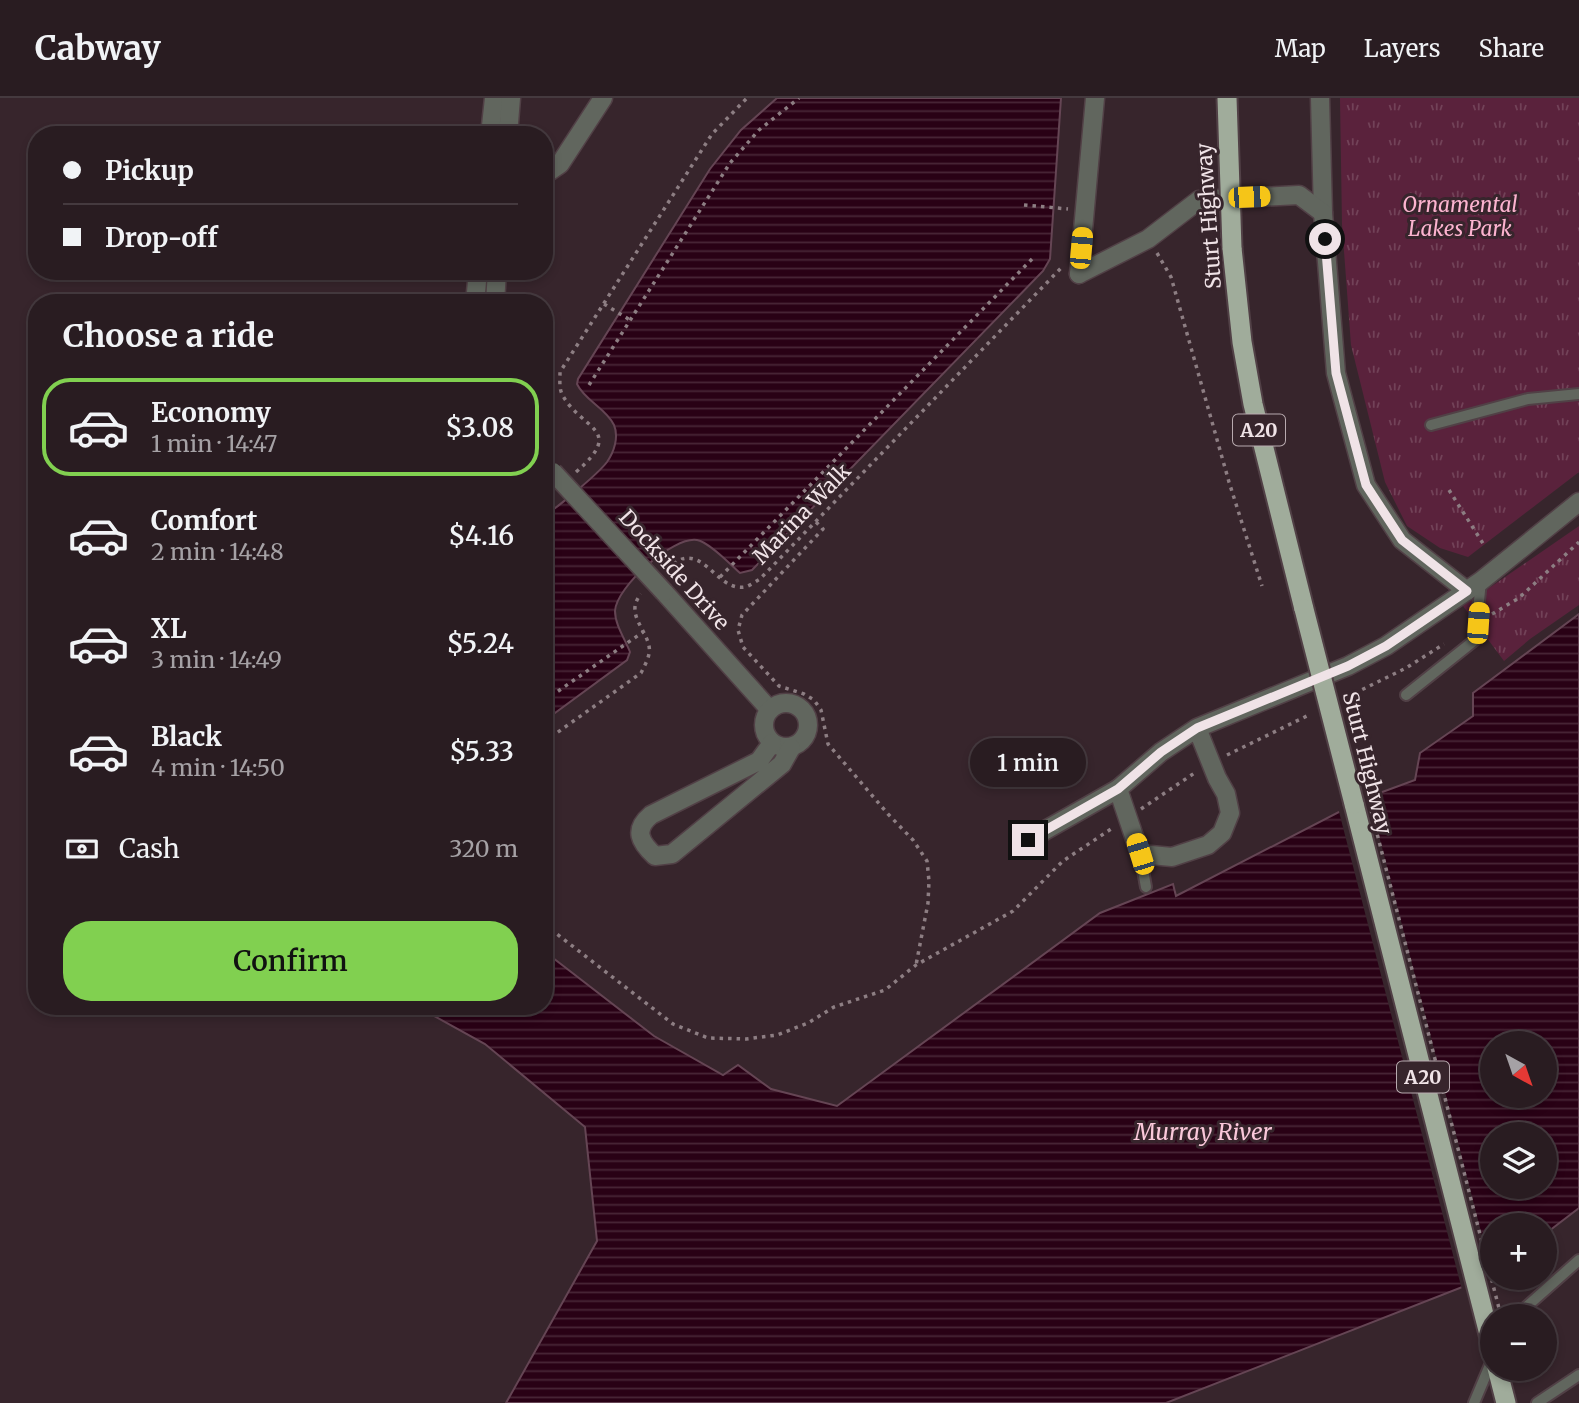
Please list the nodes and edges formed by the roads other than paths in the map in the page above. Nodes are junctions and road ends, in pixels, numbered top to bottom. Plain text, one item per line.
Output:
1 (494, 98) edge
2 (511, 98) edge
3 (603, 98) edge
4 (1095, 98) edge
5 (1227, 98) edge
6 (1321, 98) edge
7 (491, 126) edge
8 (509, 126) edge
9 (553, 168) edge
10 (1323, 213) junction
11 (1579, 394) edge
12 (1431, 425) dead end
13 (553, 472) edge
14 (1579, 502) edge
15 (1474, 586) junction
16 (1406, 695) dead end
17 (770, 710) junction
18 (1197, 728) junction
19 (772, 743) junction
20 (791, 748) junction
21 (1118, 789) junction
22 (1028, 840) dead end
23 (1140, 854) junction
24 (1146, 887) dead end
25 (1579, 1260) edge
26 (1481, 1304) edge
27 (1530, 1304) edge
28 (1579, 1375) edge
29 (1483, 1381) edge
30 (1500, 1381) edge
31 (1474, 1403) edge
32 (1506, 1403) edge
33 (1537, 1403) edge

1 - 7 street
2 - 8 street
3 - 9 street
4 - 10 street
5 - 26 highway, Sturt Highway / A20, bridge
6 - 10 street
10 - 15 street
11 - 12 lane
13 - 17 street, Dockside Drive, bridge
14 - 15 street
15 - 16 lane
15 - 18 street
17 - 19 street
17 - 20 street
18 - 21 street
18 - 23 street
19 - 20 street
19 - 20 street
21 - 22 street
21 - 23 street
23 - 24 lane
25 - 27 lane
28 - 33 lane
29 - 31 lane
30 - 32 highway

